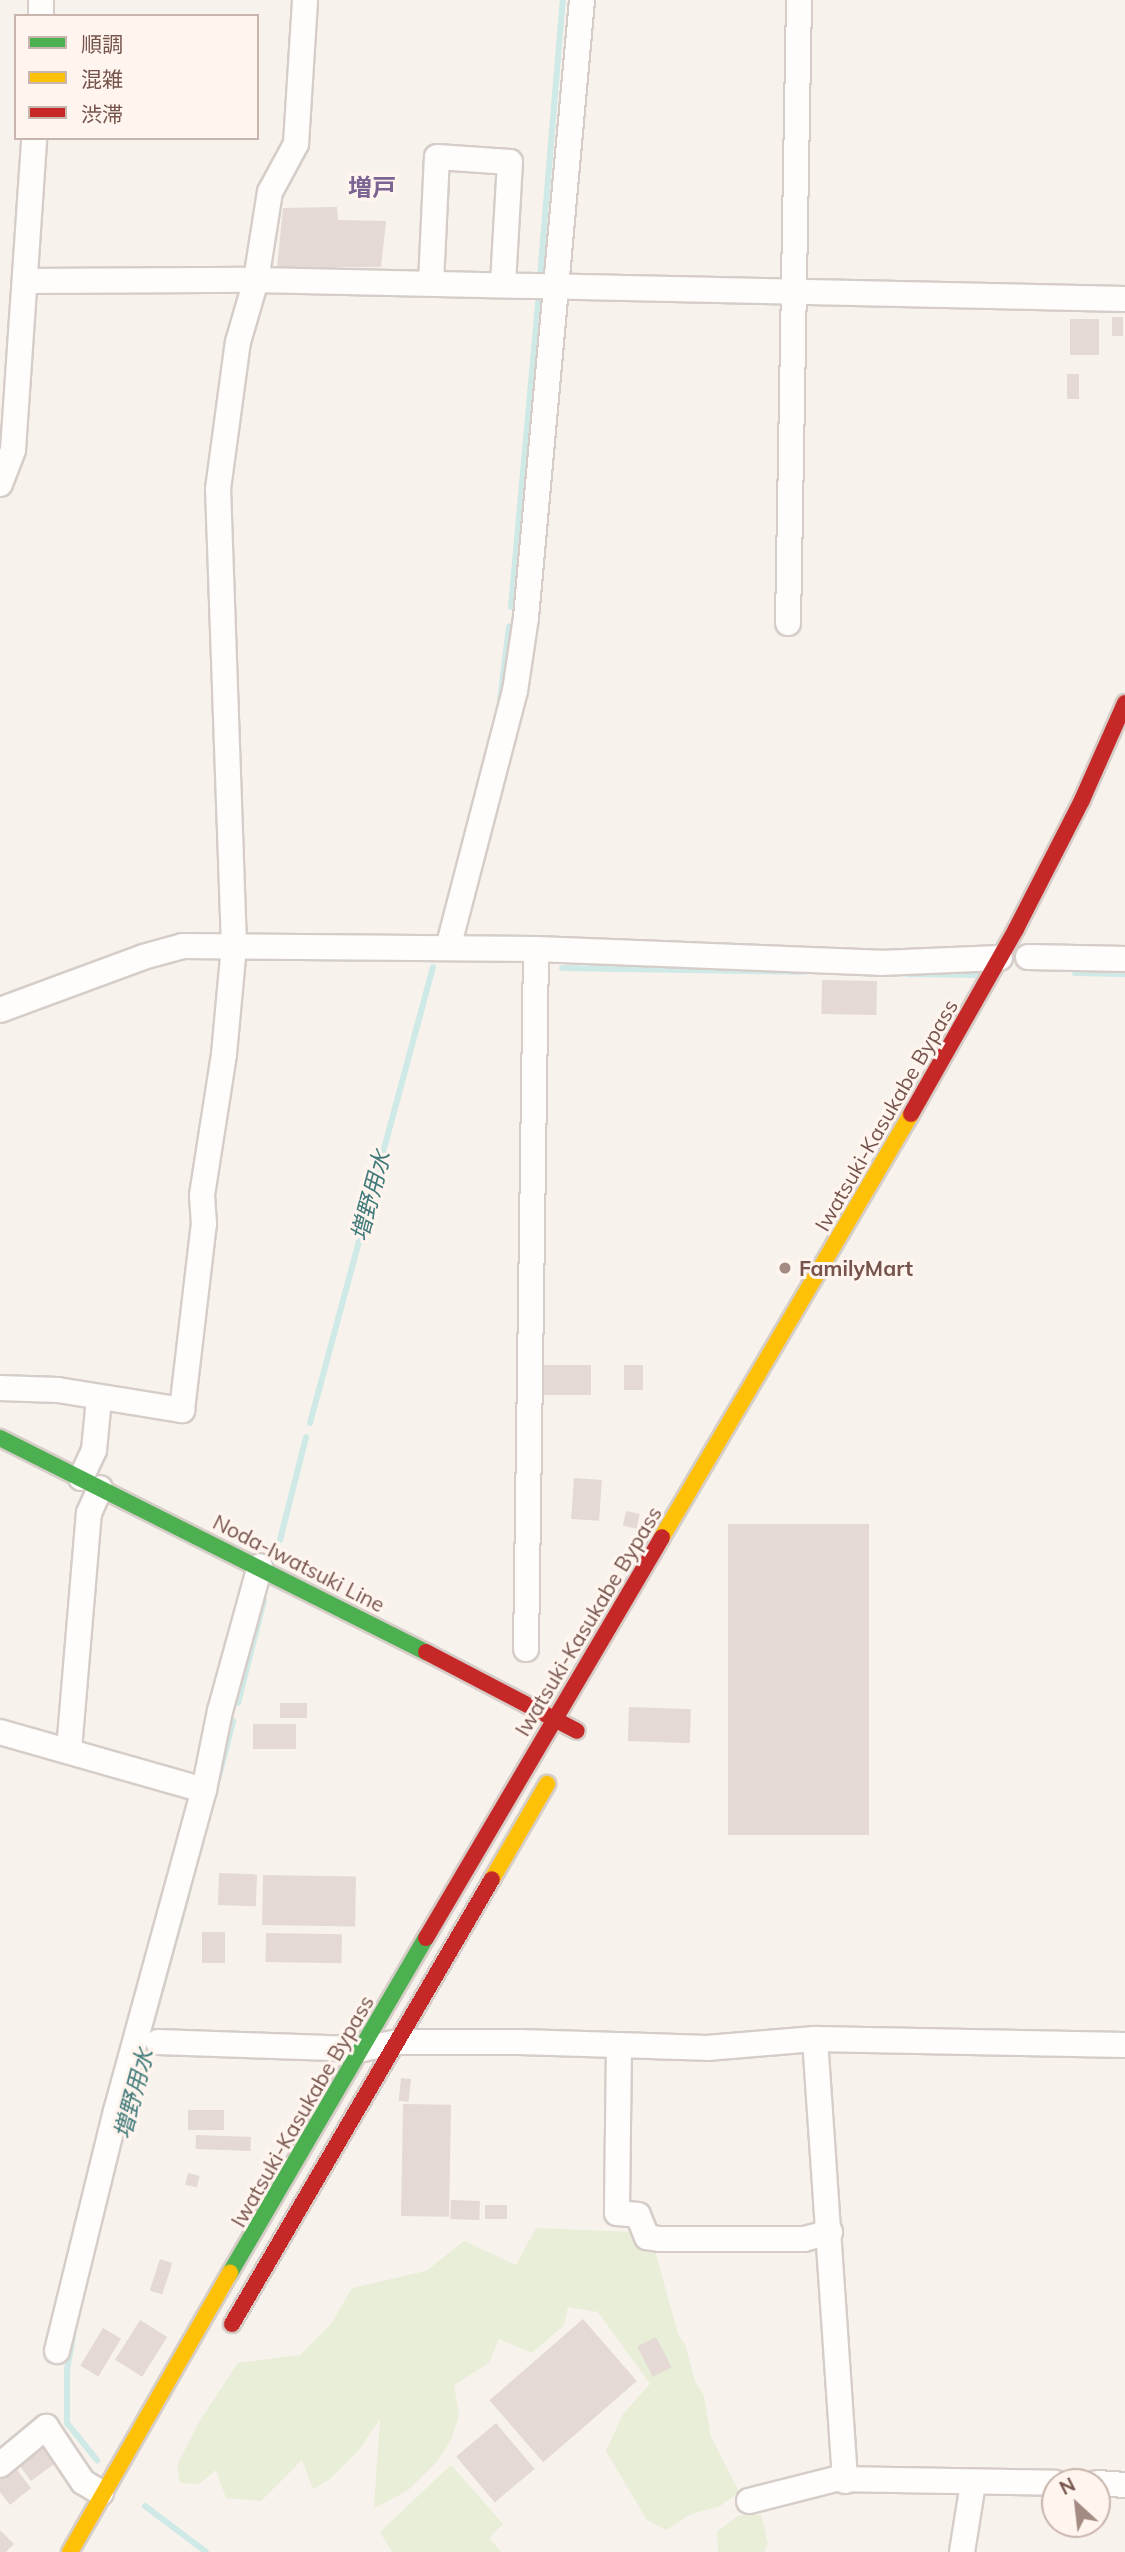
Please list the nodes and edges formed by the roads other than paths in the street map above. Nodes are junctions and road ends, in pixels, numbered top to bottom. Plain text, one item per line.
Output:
1 (305, 0) edge
2 (582, 0) edge
3 (799, 0) edge
4 (34, 140) edge
5 (256, 280) junction
6 (27, 281) junction
7 (431, 284) junction
8 (503, 285) junction
9 (555, 286) junction
10 (794, 294) junction
11 (1125, 299) edge
12 (0, 484) edge
13 (788, 623) dead end
14 (1125, 703) edge
15 (234, 946) junction
16 (448, 948) junction
17 (536, 949) junction
18 (1021, 957) junction
19 (1125, 959) edge
20 (0, 1010) edge
21 (0, 1388) edge
22 (99, 1399) junction
23 (0, 1438) edge
24 (90, 1483) junction
25 (260, 1566) junction
26 (526, 1649) dead end
27 (555, 1718) junction
28 (577, 1731) dead end
29 (0, 1732) edge
30 (69, 1750) junction
31 (557, 1767) dead end
32 (204, 1790) junction
33 (815, 2039) junction
34 (158, 2042) dead end
35 (398, 2042) junction
36 (619, 2045) junction
37 (1125, 2045) edge
38 (362, 2049) junction
39 (830, 2232) junction
40 (226, 2335) dead end
41 (57, 2351) dead end
42 (0, 2465) edge
43 (845, 2481) junction
44 (973, 2483) junction
45 (1041, 2483) edge
46 (101, 2493) junction
47 (750, 2501) dead end
48 (70, 2552) edge
49 (962, 2552) edge

1 - 5 street
2 - 9 street
3 - 10 street
4 - 6 street
5 - 6 street
5 - 7 street
5 - 15 street
6 - 12 street
7 - 8 street
7 - 8 street
8 - 9 street
9 - 10 street
9 - 16 street
10 - 11 street
10 - 13 street
14 - 18 main road, Iwatsuki-Kasukabe Bypass
15 - 16 street
15 - 20 street
15 - 22 street
16 - 17 street
17 - 18 street
17 - 26 street
18 - 19 street
18 - 27 main road, Iwatsuki-Kasukabe Bypass
21 - 22 street
22 - 24 street
23 - 24 main road, Noda-Iwatsuki Line
24 - 25 main road, Noda-Iwatsuki Line
24 - 30 street
25 - 27 main road, Noda-Iwatsuki Line
25 - 32 street
27 - 28 main road, Noda-Iwatsuki Line
27 - 38 main road, Iwatsuki-Kasukabe Bypass
29 - 30 street
30 - 32 street
31 - 35 main road
32 - 41 street
33 - 36 street
33 - 37 street
33 - 39 street
34 - 38 street
35 - 36 street
35 - 38 street
35 - 40 main road
36 - 39 street
38 - 46 main road, Iwatsuki-Kasukabe Bypass
39 - 43 street
42 - 46 street
43 - 44 street
43 - 47 street
44 - 45 street
44 - 49 street
46 - 48 main road, Iwatsuki-Kasukabe Bypass

